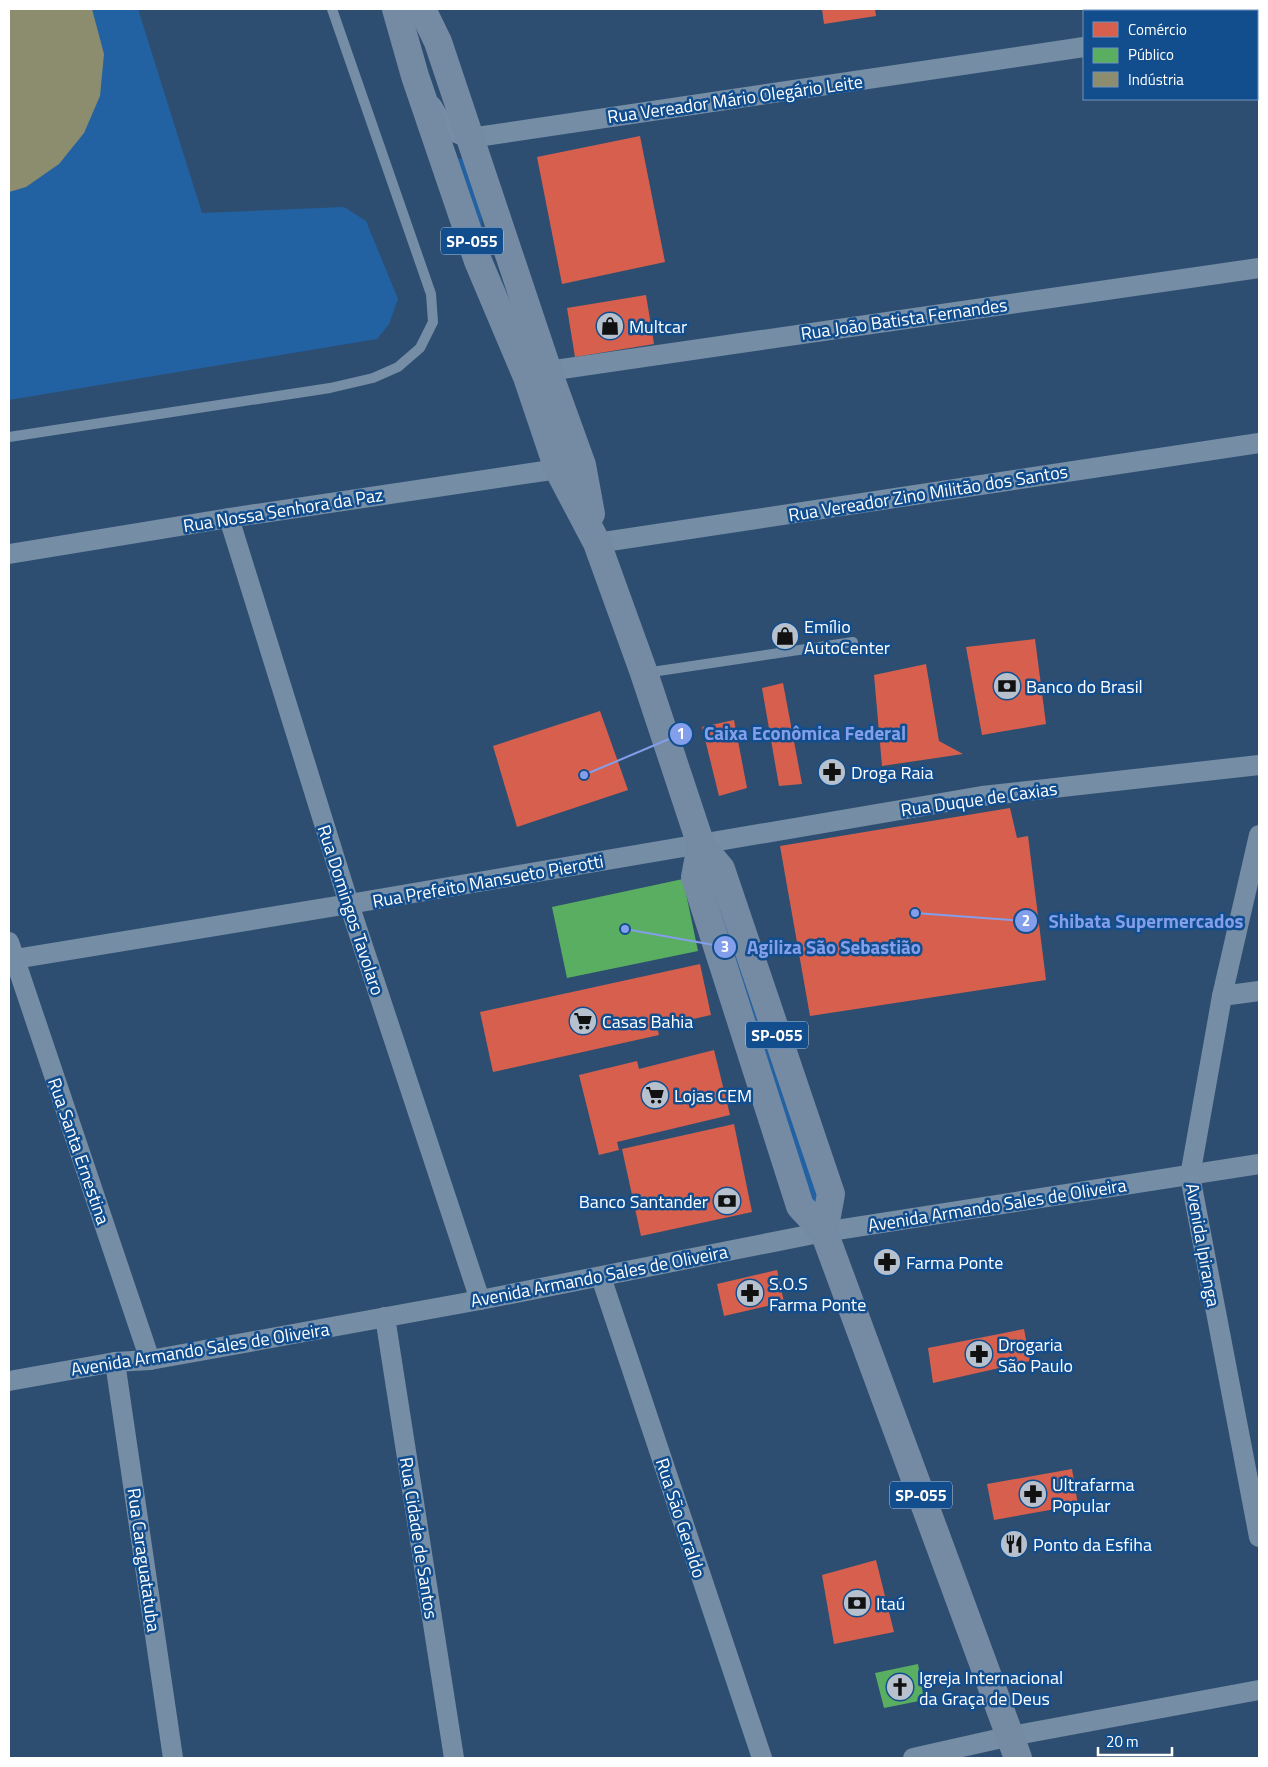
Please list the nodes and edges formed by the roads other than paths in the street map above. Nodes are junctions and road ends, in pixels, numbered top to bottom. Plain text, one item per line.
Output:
1 (332, 9) edge
2 (396, 9) edge
3 (422, 9) edge
4 (1083, 47) edge
5 (415, 76) junction
6 (470, 138) junction
7 (1259, 268) edge
8 (548, 371) junction
9 (9, 437) edge
10 (1259, 443) edge
11 (558, 469) junction
12 (229, 518) junction
13 (597, 543) junction
14 (9, 554) edge
15 (853, 642) dead end
16 (644, 673) junction
17 (1259, 765) edge
18 (1259, 835) edge
19 (701, 844) junction
20 (348, 904) junction
21 (10, 953) edge
22 (1259, 991) edge
23 (1222, 996) junction
24 (1259, 1164) edge
25 (1190, 1176) junction
26 (824, 1232) junction
27 (602, 1277) junction
28 (480, 1300) junction
29 (385, 1317) junction
30 (150, 1360) junction
31 (115, 1362) junction
32 (9, 1381) edge
33 (1259, 1537) edge
34 (1259, 1690) edge
35 (1014, 1747) edge
36 (173, 1758) edge
37 (454, 1758) edge
38 (762, 1758) edge
39 (913, 1758) edge

1 - 9 lane
2 - 5 main road, SP-055
3 - 6 main road, SP-055
4 - 6 street, Rua Vereador Mário Olegário Leite
5 - 6 street
5 - 11 main road, SP-055
6 - 8 main road, SP-055
7 - 8 street, Rua João Batista Fernandes
8 - 13 main road, SP-055
10 - 13 street, Rua Vereador Zino Militão dos Santos
11 - 12 street, Rua Nossa Senhora da Paz
11 - 13 main road, SP-055
12 - 14 street, Rua Nossa Senhora da Paz
12 - 20 street, Rua Domingos Tavolaro
13 - 16 main road, SP-055
15 - 16 lane
16 - 19 main road, SP-055
17 - 19 street, Rua Duque de Caxias
18 - 23 street, Avenida Ipiranga
19 - 20 street, Rua Prefeito Mansueto Pierotti
19 - 26 main road
20 - 21 street, Rua Prefeito Mansueto Pierotti
20 - 28 street, Rua Domingos Tavolaro
21 - 30 street, Rua Santa Ernestina
22 - 23 street
23 - 25 street, Avenida Ipiranga
24 - 25 street, Avenida Armando Sales de Oliveira
25 - 26 street, Avenida Armando Sales de Oliveira
25 - 33 street, Avenida Ipiranga
26 - 27 street, Avenida Armando Sales de Oliveira
26 - 35 main road, SP-055
27 - 28 street, Avenida Armando Sales de Oliveira
27 - 38 street, Rua São Geraldo
28 - 29 street, Avenida Armando Sales de Oliveira
29 - 30 street, Avenida Armando Sales de Oliveira
29 - 37 street, Rua Cidade de Santos
30 - 31 street, Avenida Armando Sales de Oliveira
31 - 32 street, Avenida Armando Sales de Oliveira
31 - 36 street, Rua Caraguatatuba
34 - 35 street
35 - 39 street

